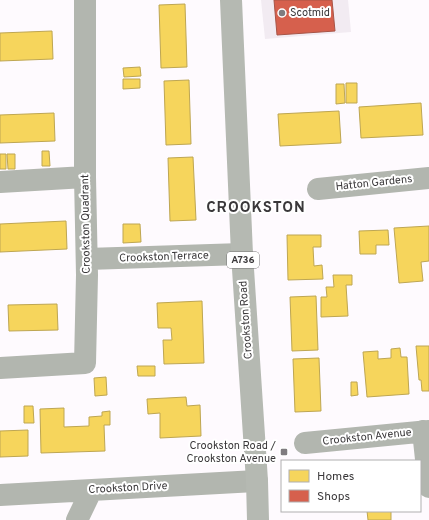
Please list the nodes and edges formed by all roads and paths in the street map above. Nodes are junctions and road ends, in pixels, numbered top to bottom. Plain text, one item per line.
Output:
1 (85, 0) edge
2 (231, 0) edge
3 (85, 177) junction
4 (429, 178) edge
5 (0, 182) edge
6 (318, 189) dead end
7 (242, 254) junction
8 (87, 259) junction
9 (0, 368) edge
10 (426, 431) edge
11 (305, 443) dead end
12 (257, 481) junction
13 (429, 487) edge
14 (91, 491) junction
15 (0, 495) edge
16 (77, 520) edge
17 (258, 520) edge

1 - 3 street, Crookston Quadrant
2 - 7 main road, Crookston Road / A736
3 - 5 street
3 - 8 street, Crookston Quadrant
4 - 6 street, Hatton Gardens
7 - 8 street, Crookston Terrace
7 - 12 main road, Crookston Road / A736
8 - 9 street, Crookston Quadrant
10 - 11 street, Crookston Avenue
10 - 13 street
12 - 14 street, Crookston Drive
12 - 17 main road, Crookston Road / A736
14 - 15 street, Crookston Drive
14 - 16 street

